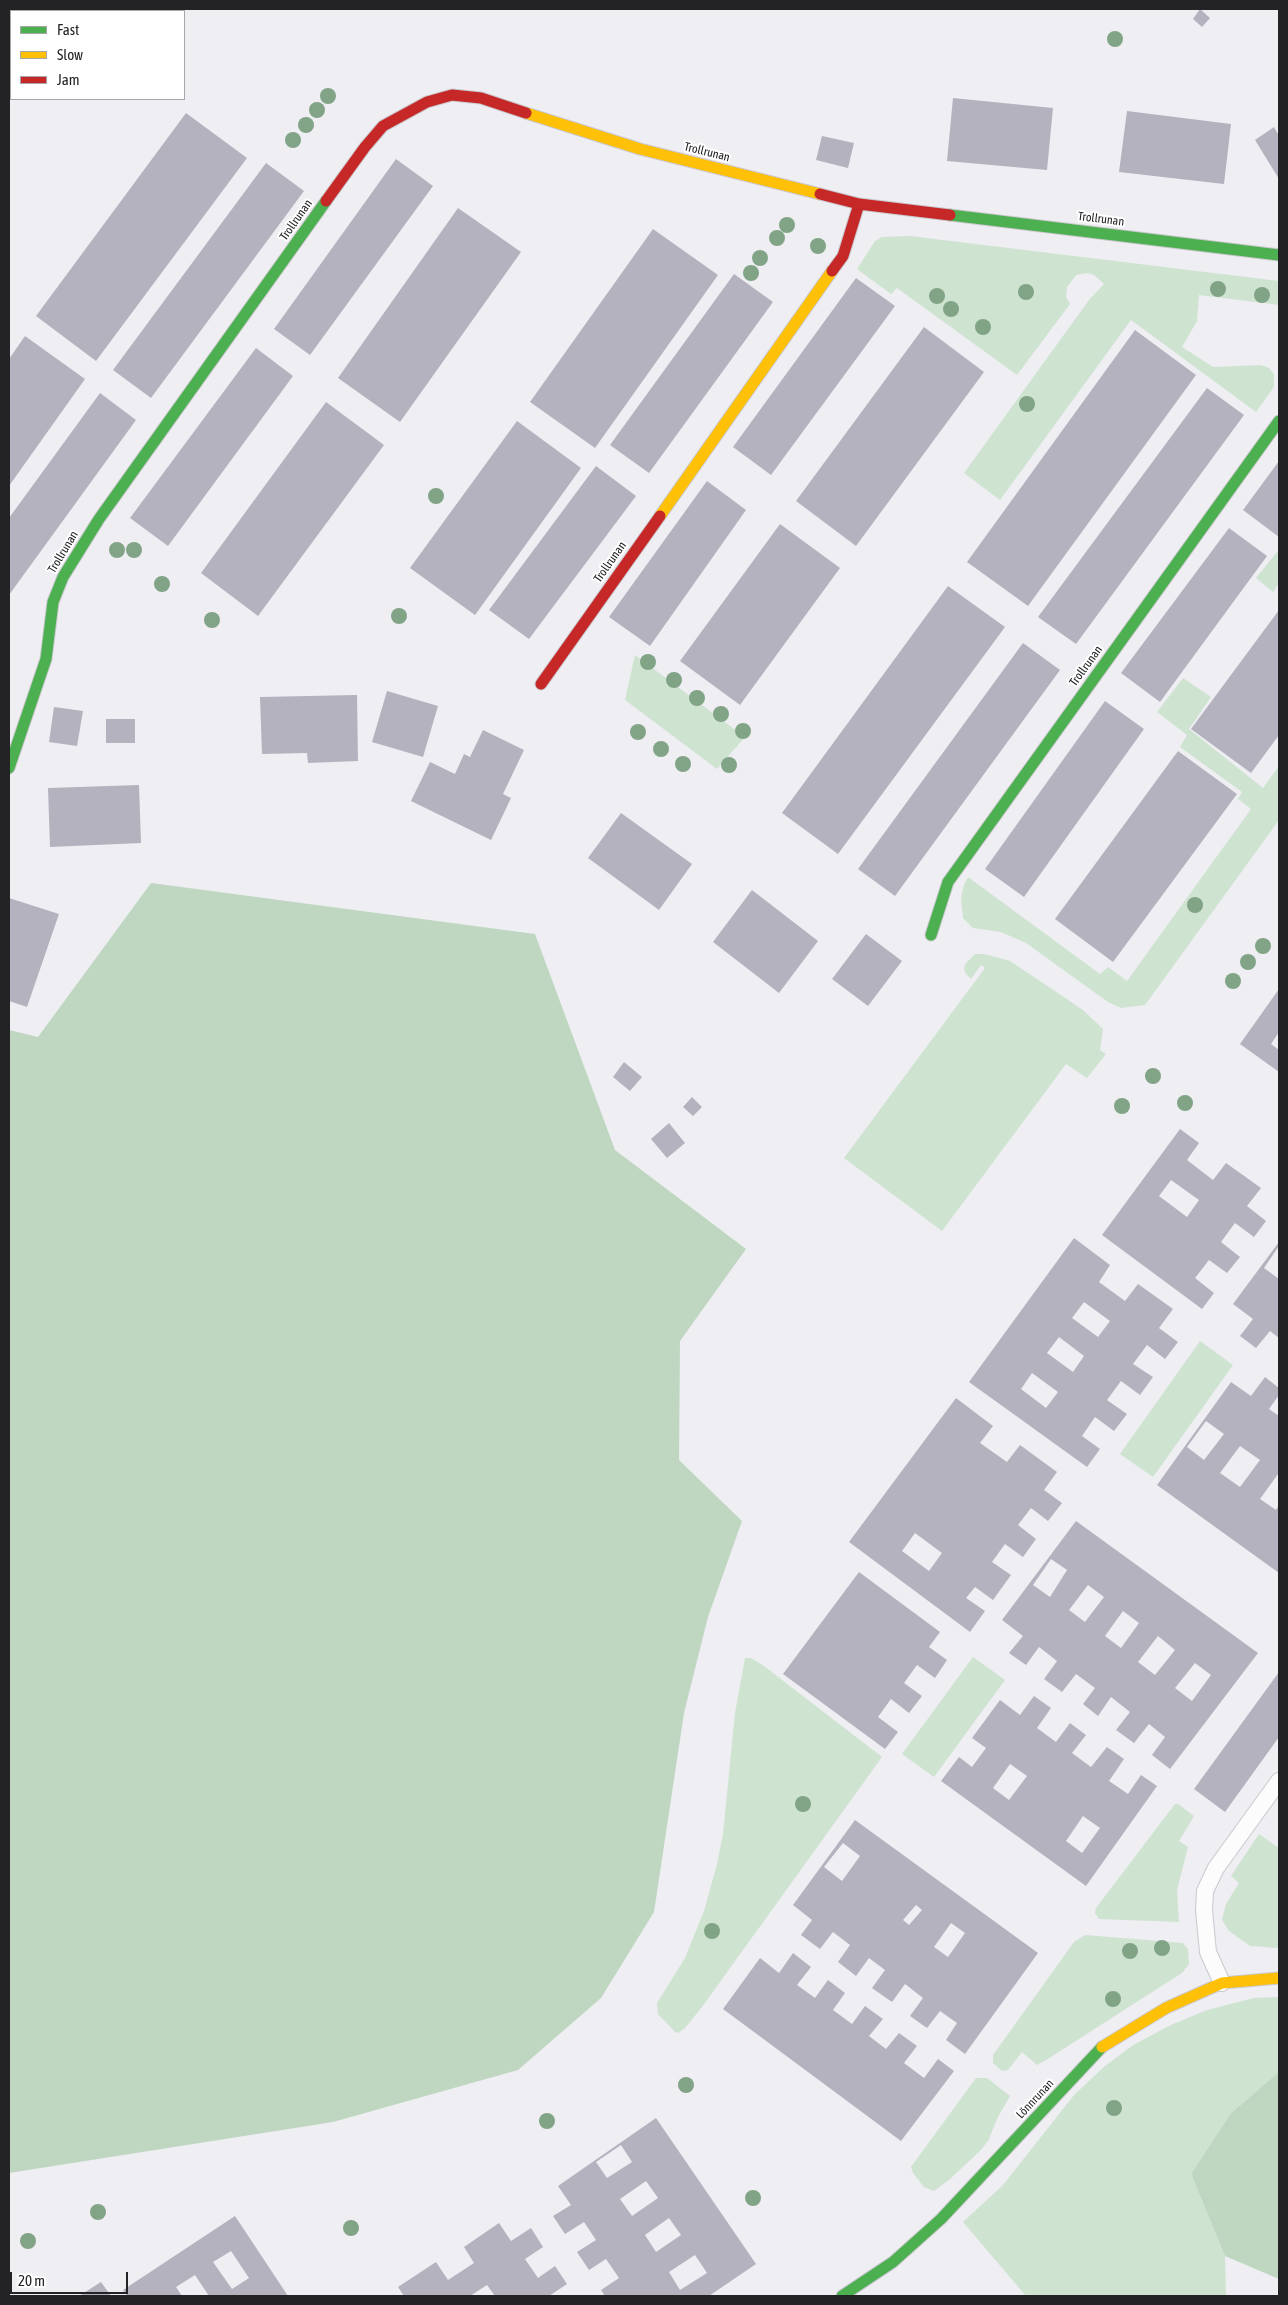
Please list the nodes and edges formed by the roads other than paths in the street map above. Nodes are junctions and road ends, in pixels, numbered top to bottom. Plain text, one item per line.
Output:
1 (860, 204) junction
2 (1279, 255) edge
3 (1279, 421) edge
4 (541, 684) dead end
5 (9, 768) edge
6 (931, 934) dead end
7 (1279, 1781) edge
8 (1279, 1978) edge
9 (1222, 1983) junction
10 (842, 2296) edge

1 - 2 street, Trollrunan
1 - 4 street, Trollrunan
1 - 5 street, Trollrunan
3 - 6 street, Trollrunan
7 - 9 lane
8 - 9 street, Lönnrunan
9 - 10 street, Lönnrunan

